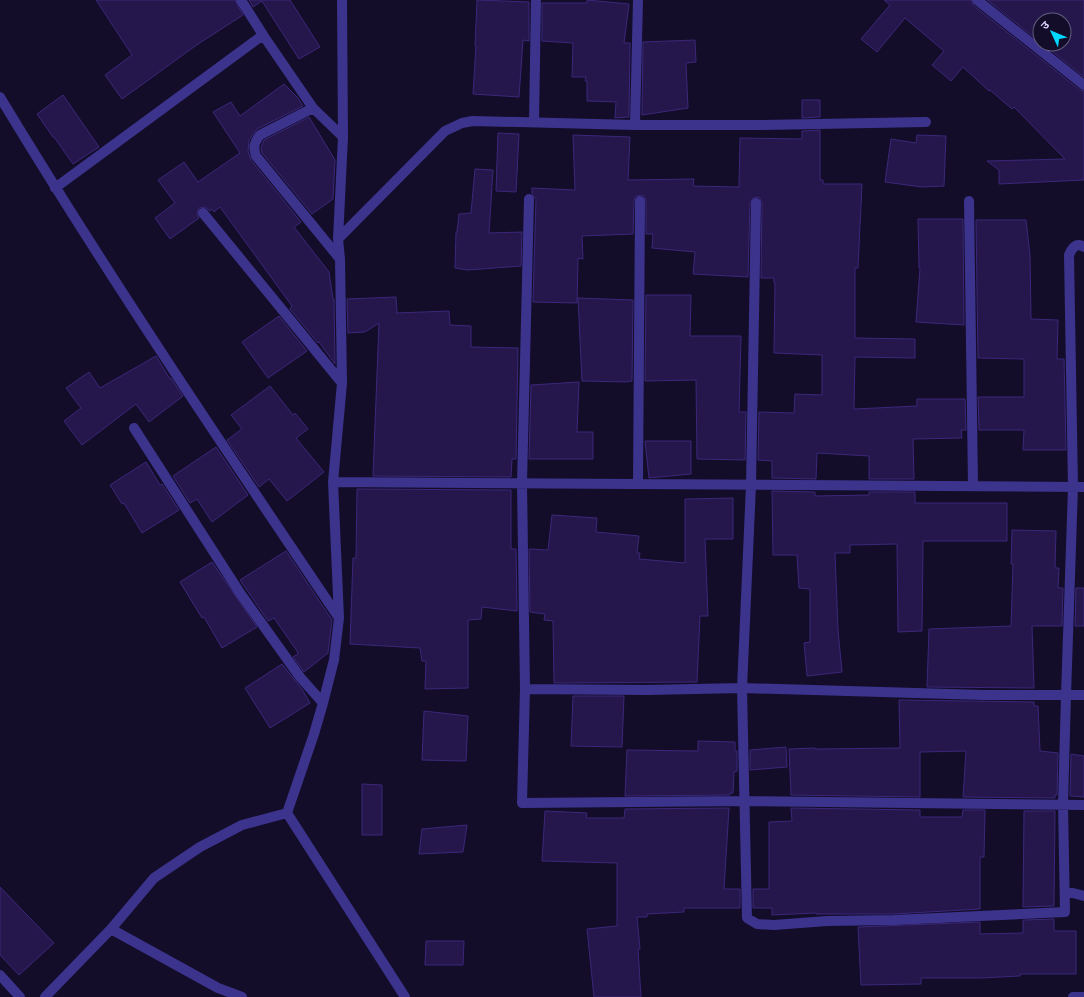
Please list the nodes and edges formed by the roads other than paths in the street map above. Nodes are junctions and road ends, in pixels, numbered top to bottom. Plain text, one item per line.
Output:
1 (241, 0) edge
2 (342, 0) edge
3 (536, 0) edge
4 (638, 0) edge
5 (977, 0) edge
6 (263, 34) junction
7 (1084, 85) edge
8 (0, 97) edge
9 (313, 108) junction
10 (534, 122) junction
11 (926, 122) dead end
12 (635, 125) junction
13 (343, 138) junction
14 (55, 188) junction
15 (529, 199) dead end
16 (640, 201) dead end
17 (969, 201) dead end
18 (756, 203) dead end
19 (203, 213) dead end
20 (338, 239) junction
21 (1084, 247) edge
22 (340, 258) junction
23 (342, 383) junction
24 (134, 428) dead end
25 (333, 482) junction
26 (522, 483) junction
27 (638, 484) junction
28 (751, 485) junction
29 (973, 486) junction
30 (1073, 487) junction
31 (1084, 487) edge
32 (339, 618) junction
33 (742, 688) junction
34 (525, 689) junction
35 (1066, 695) junction
36 (1084, 695) edge
37 (323, 703) junction
38 (745, 801) junction
39 (1064, 805) junction
40 (1084, 805) edge
41 (287, 812) junction
42 (1064, 891) junction
43 (1084, 896) edge
44 (110, 929) junction
45 (0, 975) edge
46 (20, 997) edge
47 (45, 997) edge
48 (242, 997) edge
49 (405, 997) edge
50 (1073, 997) edge
51 (1084, 997) edge

1 - 6 street
2 - 13 street
3 - 10 street
4 - 12 street
5 - 7 street
6 - 9 street
6 - 14 street
8 - 14 street
9 - 13 street
9 - 22 street
10 - 12 street
10 - 20 street
11 - 12 street
13 - 20 street
14 - 32 street
15 - 26 street
16 - 27 street
17 - 29 street
18 - 28 street
19 - 23 street
20 - 22 street
21 - 30 street
22 - 23 street
23 - 25 street
24 - 37 street
25 - 26 street
25 - 32 street
26 - 27 street
26 - 34 street
27 - 28 street
28 - 29 street
28 - 33 street
29 - 30 street
30 - 31 street
30 - 35 street
32 - 37 street
33 - 34 street
33 - 35 street
33 - 38 street
34 - 38 street
35 - 36 street
35 - 39 street
37 - 41 street
38 - 39 street
38 - 42 street
39 - 40 street
39 - 42 street
41 - 44 street
41 - 49 street
42 - 43 street
44 - 47 street
44 - 48 street
45 - 46 street
50 - 51 street

